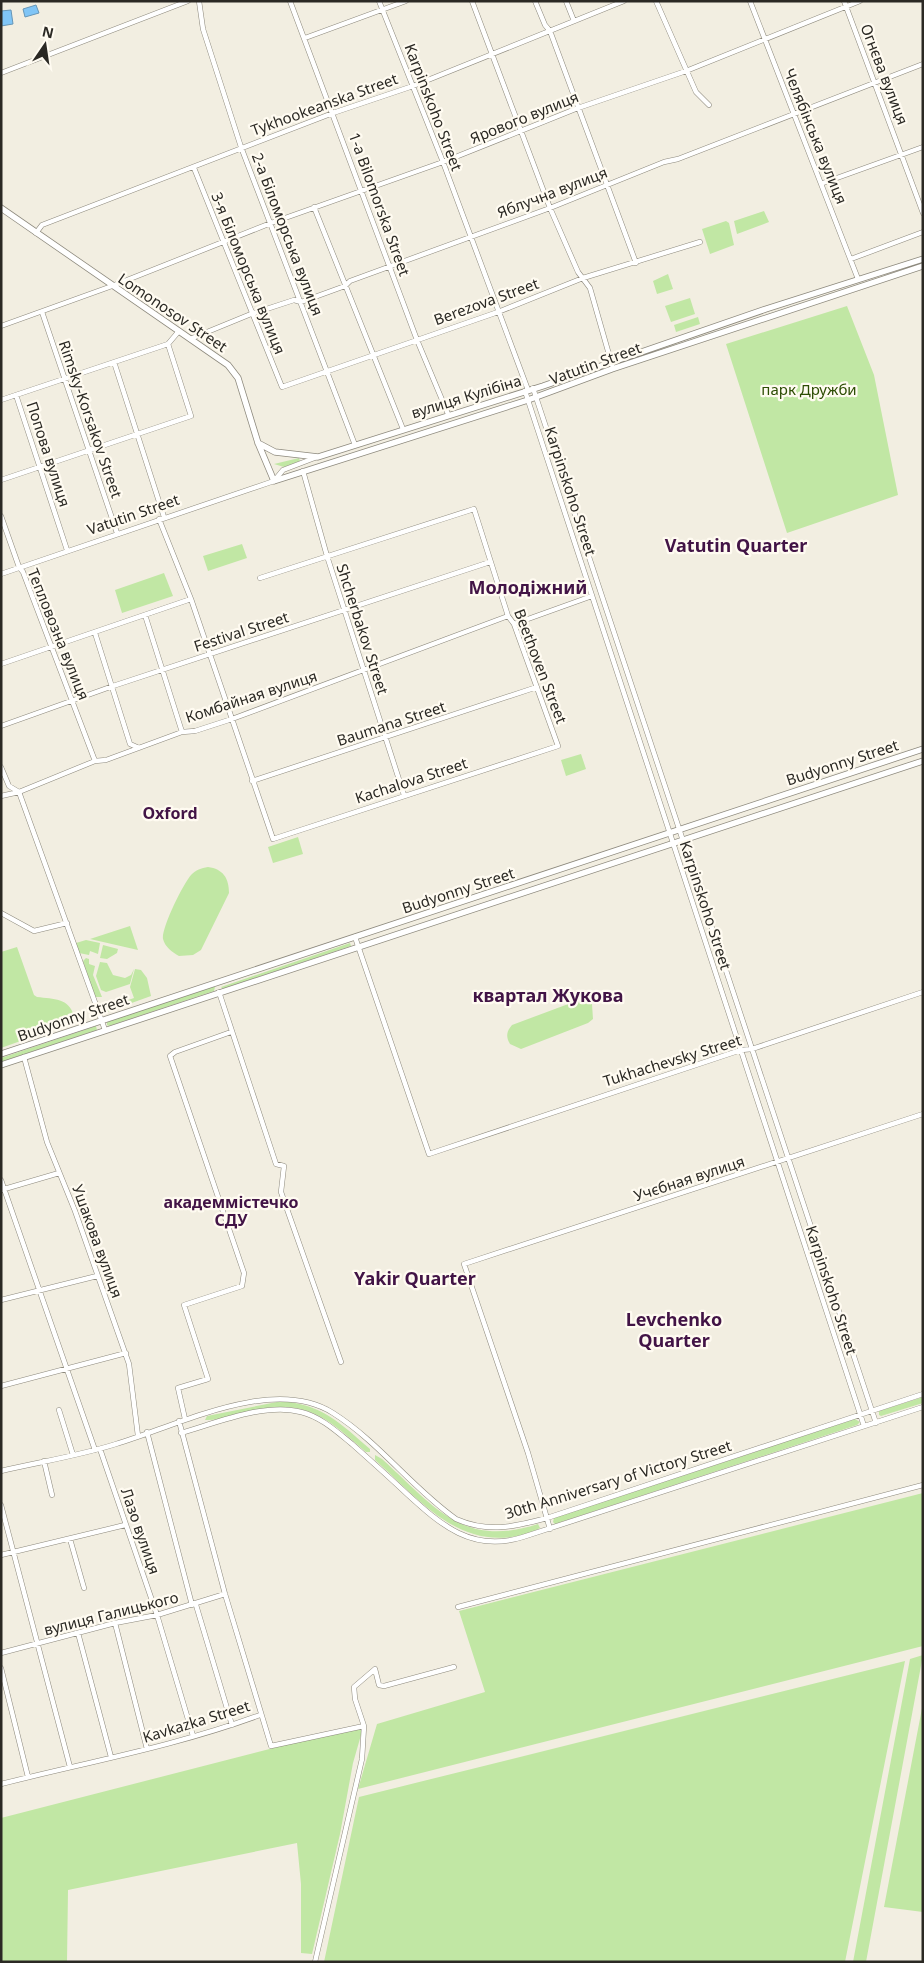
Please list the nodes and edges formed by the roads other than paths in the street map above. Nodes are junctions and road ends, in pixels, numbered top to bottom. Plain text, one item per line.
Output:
1 (188, 1) edge
2 (199, 1) edge
3 (290, 1) edge
4 (379, 1) edge
5 (406, 1) edge
6 (472, 1) edge
7 (535, 1) edge
8 (566, 1) edge
9 (624, 1) edge
10 (656, 1) edge
11 (750, 1) edge
12 (844, 1) edge
13 (860, 1) edge
14 (846, 7) junction
15 (383, 10) junction
16 (574, 21) junction
17 (550, 31) junction
18 (305, 38) junction
19 (764, 39) junction
20 (492, 53) junction
21 (923, 64) edge
22 (686, 71) junction
23 (1, 73) edge
24 (874, 83) junction
25 (413, 86) junction
26 (709, 105) dead end
27 (578, 108) junction
28 (334, 113) junction
29 (794, 115) junction
30 (520, 132) junction
31 (241, 147) junction
32 (923, 147) edge
33 (902, 155) junction
34 (443, 162) junction
35 (194, 168) junction
36 (822, 183) junction
37 (608, 185) junction
38 (361, 190) junction
39 (314, 207) junction
40 (1, 208) edge
41 (550, 208) junction
42 (923, 213) edge
43 (271, 223) junction
44 (923, 232) edge
45 (36, 233) junction
46 (470, 235) junction
47 (700, 242) dead end
48 (223, 244) junction
49 (851, 259) junction
50 (923, 259) edge
51 (636, 263) junction
52 (923, 266) edge
53 (390, 267) junction
54 (583, 278) junction
55 (858, 280) junction
56 (112, 286) junction
57 (345, 286) junction
58 (301, 302) junction
59 (42, 312) junction
60 (498, 312) junction
61 (251, 314) junction
62 (1, 326) edge
63 (180, 331) junction
64 (190, 339) junction
65 (417, 340) junction
66 (168, 344) junction
67 (372, 355) junction
68 (612, 361) junction
69 (114, 362) junction
70 (612, 369) junction
71 (327, 370) junction
72 (65, 378) junction
73 (282, 387) joint
74 (529, 390) junction
75 (16, 395) junction
76 (536, 397) junction
77 (1, 400) edge
78 (528, 400) junction
79 (448, 414) junction
80 (403, 429) junction
81 (136, 434) junction
82 (258, 443) junction
83 (355, 445) junction
84 (88, 450) junction
85 (318, 457) junction
86 (41, 466) junction
87 (303, 470) junction
88 (1, 480) edge
89 (274, 480) junction
90 (1, 516) edge
91 (164, 517) junction
92 (159, 519) junction
93 (117, 533) junction
94 (67, 550) junction
95 (327, 556) junction
96 (490, 562) junction
97 (18, 567) junction
98 (1, 574) edge
99 (260, 578) dead end
100 (592, 596) junction
101 (191, 599) junction
102 (344, 610) junction
103 (146, 615) junction
104 (508, 616) junction
105 (514, 624) junction
106 (95, 633) junction
107 (52, 648) junction
108 (210, 654) junction
109 (1, 664) edge
110 (162, 670) junction
111 (363, 670) junction
112 (112, 686) junction
113 (537, 688) junction
114 (72, 702) junction
115 (232, 719) junction
116 (1, 726) edge
117 (182, 732) junction
118 (386, 738) junction
119 (558, 746) joint
120 (139, 748) junction
121 (923, 749) edge
122 (95, 761) junction
123 (923, 761) edge
124 (1, 767) edge
125 (252, 781) junction
126 (19, 792) junction
127 (404, 795) junction
128 (1, 796) edge
129 (680, 830) junction
130 (670, 833) junction
131 (683, 841) junction
132 (673, 845) junction
133 (1, 913) edge
134 (67, 923) junction
135 (355, 937) junction
136 (358, 946) junction
137 (216, 982) junction
138 (219, 992) junction
139 (923, 992) edge
140 (102, 1020) junction
141 (105, 1030) junction
142 (231, 1032) junction
143 (752, 1049) junction
144 (741, 1050) junction
145 (1, 1054) edge
146 (24, 1058) junction
147 (1, 1065) edge
148 (923, 1114) edge
149 (788, 1158) junction
150 (777, 1162) junction
151 (59, 1173) junction
152 (1, 1180) edge
153 (3, 1189) edge
154 (97, 1276) junction
155 (38, 1290) junction
156 (1, 1300) edge
157 (126, 1353) junction
158 (341, 1362) dead end
159 (68, 1368) junction
160 (1, 1386) edge
161 (923, 1394) edge
162 (923, 1407) edge
163 (59, 1410) dead end
164 (872, 1410) junction
165 (860, 1414) junction
166 (185, 1419) junction
167 (179, 1421) junction
168 (876, 1422) junction
169 (864, 1426) junction
170 (147, 1432) junction
171 (182, 1433) junction
172 (138, 1436) junction
173 (98, 1450) junction
174 (73, 1455) junction
175 (44, 1461) junction
176 (1, 1471) edge
177 (923, 1485) edge
178 (52, 1495) dead end
179 (1, 1505) edge
180 (546, 1518) junction
181 (125, 1525) junction
182 (550, 1528) junction
183 (70, 1539) junction
184 (15, 1552) junction
185 (1, 1555) edge
186 (84, 1588) dead end
187 (225, 1594) junction
188 (194, 1605) junction
189 (458, 1607) dead end
190 (157, 1616) junction
191 (115, 1623) junction
192 (78, 1633) junction
193 (37, 1644) junction
194 (1, 1653) edge
195 (454, 1667) dead end
196 (1, 1668) edge
197 (260, 1714) junction
198 (232, 1725) junction
199 (364, 1726) junction
200 (193, 1736) junction
201 (147, 1749) junction
202 (111, 1756) junction
203 (70, 1767) junction
204 (28, 1777) junction
205 (1, 1784) edge
206 (315, 1962) edge

1 - 23 street
2 - 31 street, 2-а Біломорська вулиця
3 - 18 street, 1-a Bilomorska Street
4 - 15 street, Karpinskoho Street
5 - 15 street
6 - 20 street
7 - 17 street
8 - 16 street
9 - 16 street, Tykhookeanska Street
10 - 22 street
11 - 19 street, Челябінська вулиця
12 - 14 street, Огнєва вулиця
13 - 14 street, Ярового вулиця
14 - 19 street, Ярового вулиця
14 - 24 street, Огнєва вулиця
15 - 18 street
15 - 25 street, Karpinskoho Street
16 - 17 street, Tykhookeanska Street
17 - 20 street, Tykhookeanska Street
17 - 27 street
18 - 28 street, 1-a Bilomorska Street
19 - 22 street, Ярового вулиця
19 - 29 street, Челябінська вулиця
20 - 25 street, Tykhookeanska Street
20 - 30 street
21 - 24 street, Яблучна вулиця
22 - 26 street
22 - 27 street, Ярового вулиця
24 - 29 street, Яблучна вулиця
24 - 33 street, Огнєва вулиця
25 - 28 street, Tykhookeanska Street
25 - 34 street, Karpinskoho Street
27 - 30 street, Ярового вулиця
27 - 37 street
28 - 31 street, Tykhookeanska Street
28 - 38 street, 1-a Bilomorska Street
29 - 36 street, Челябінська вулиця
29 - 37 street, Яблучна вулиця
30 - 34 street, Ярового вулиця
30 - 41 street
31 - 35 street, Tykhookeanska Street
31 - 43 street, 2-а Біломорська вулиця
32 - 33 street
33 - 36 street
33 - 42 street, Огнєва вулиця
34 - 38 street, Ярового вулиця
34 - 46 street, Karpinskoho Street
35 - 45 street, Tykhookeanska Street
35 - 48 street, 3-я Біломорська вулиця
36 - 49 street, Челябінська вулиця
37 - 41 street, Яблучна вулиця
37 - 51 street
38 - 39 street, Ярового вулиця
38 - 53 street, 1-a Bilomorska Street
39 - 43 street, Ярового вулиця
39 - 57 street
40 - 45 main road, Lomonosov Street
41 - 46 street, Яблучна вулиця
41 - 54 street
43 - 48 street, Ярового вулиця
43 - 58 street, 2-а Біломорська вулиця
44 - 49 street
45 - 56 main road, Lomonosov Street
46 - 53 street, Яблучна вулиця
46 - 60 street, Karpinskoho Street
47 - 51 street, Berezova Street
48 - 56 street, Ярового вулиця
48 - 61 street, 3-я Біломорська вулиця
49 - 55 street, Челябінська вулиця
50 - 55 main road, Vatutin Street
51 - 54 street, Berezova Street
52 - 70 main road, Vatutin Street
53 - 57 street, Яблучна вулиця
53 - 65 street, 1-a Bilomorska Street
54 - 60 street, Berezova Street
54 - 68 street
55 - 68 main road, Vatutin Street
56 - 59 street, Ярового вулиця
56 - 63 main road, Lomonosov Street
57 - 58 street, Яблучна вулиця
57 - 67 street
58 - 61 street, Яблучна вулиця
58 - 71 street, 2-а Біломорська вулиця
59 - 62 street, Ярового вулиця
59 - 72 street, Rimsky-Korsakov Street
60 - 65 street, Berezova Street
60 - 74 street, Karpinskoho Street
61 - 64 street, Яблучна вулиця
61 - 73 street, 3-я Біломорська вулиця
63 - 64 main road, Lomonosov Street
63 - 66 street
64 - 82 main road, Lomonosov Street
65 - 67 street, Berezova Street
65 - 79 street, 1-a Bilomorska Street
66 - 69 street
66 - 81 street
67 - 71 street, Berezova Street
67 - 80 street
68 - 70 street
68 - 74 main road, вулиця Кулібіна
69 - 72 street
69 - 81 street
70 - 76 main road, Vatutin Street
71 - 73 street, Berezova Street
71 - 83 street, 2-а Біломорська вулиця
72 - 75 street
72 - 84 street, Rimsky-Korsakov Street
74 - 76 street, Karpinskoho Street
74 - 78 street, Karpinskoho Street
74 - 79 main road, вулиця Кулібіна
75 - 77 street
75 - 86 street, Попова вулиця
76 - 78 main road, Vatutin Street
76 - 129 street, Karpinskoho Street
78 - 87 main road, Vatutin Street
78 - 100 street, Karpinskoho Street
79 - 80 main road, вулиця Кулібіна
80 - 83 main road, вулиця Кулібіна
81 - 84 street
81 - 91 street
82 - 85 main road
82 - 89 main road, Lomonosov Street
83 - 85 main road, Vatutin Street
84 - 86 street
84 - 93 street, Rimsky-Korsakov Street
85 - 89 street, Vatutin Street
86 - 88 street
86 - 94 street, Попова вулиця
87 - 89 main road, Vatutin Street
87 - 95 street, Shcherbakov Street
89 - 91 street, Vatutin Street
90 - 97 street, Тепловозна вулиця
91 - 92 street, Vatutin Street
92 - 93 street, Vatutin Street
92 - 101 street
93 - 94 street, Vatutin Street
94 - 97 street, Vatutin Street
95 - 96 street, Beethoven Street
95 - 99 street
95 - 102 street, Shcherbakov Street
96 - 102 street, Festival Street
96 - 104 street, Beethoven Street
97 - 98 street, Vatutin Street
97 - 107 street, Тепловозна вулиця
100 - 105 street
100 - 130 street, Karpinskoho Street
101 - 103 street
101 - 108 street
102 - 108 street, Festival Street
102 - 111 street, Shcherbakov Street
103 - 106 street
103 - 110 street
104 - 105 street, Beethoven Street
104 - 111 street, Комбайная вулиця
105 - 113 street, Beethoven Street
106 - 107 street
106 - 112 street
107 - 109 street
107 - 114 street, Тепловозна вулиця
108 - 110 street, Festival Street
108 - 115 street
110 - 112 street, Festival Street
110 - 117 street
111 - 115 street, Комбайная вулиця
111 - 118 street, Shcherbakov Street
112 - 114 street, Festival Street
112 - 120 street
113 - 118 street, Baumana Street
113 - 119 street, Beethoven Street
114 - 116 street, Festival Street
114 - 122 street, Тепловозна вулиця
115 - 117 street, Комбайная вулиця
115 - 125 street
117 - 120 street, Комбайная вулиця
118 - 125 street, Baumana Street
118 - 127 street, Shcherbakov Street
119 - 127 street, Kachalova Street
120 - 122 street, Комбайная вулиця
121 - 129 main road, Budyonny Street
122 - 126 street, Комбайная вулиця
123 - 131 main road, Budyonny Street
124 - 126 street
125 - 127 street, Kachalova Street
126 - 128 street, Комбайная вулиця
126 - 134 street
129 - 130 main road, Budyonny Street
129 - 131 street, Karpinskoho Street
130 - 132 street, Karpinskoho Street
130 - 135 main road, Budyonny Street
131 - 132 main road, Budyonny Street
131 - 143 street, Karpinskoho Street
132 - 136 main road, Budyonny Street
132 - 144 street, Karpinskoho Street
133 - 134 street
134 - 140 street
135 - 136 street
135 - 137 main road, Budyonny Street
136 - 138 main road, Budyonny Street
136 - 144 street, Tukhachevsky Street
137 - 138 main road
137 - 140 main road, Budyonny Street
138 - 141 main road, Budyonny Street
138 - 142 street
139 - 143 street, Tukhachevsky Street
140 - 141 street
140 - 145 main road, Budyonny Street
141 - 146 main road, Budyonny Street
142 - 158 street
142 - 166 street
143 - 144 street, Tukhachevsky Street
143 - 149 street, Karpinskoho Street
144 - 150 street, Karpinskoho Street
146 - 147 main road, Budyonny Street
146 - 151 street, Ушакова вулиця
148 - 149 street, Учєбная вулиця
149 - 150 street, Учєбная вулиця
149 - 164 street, Karpinskoho Street
150 - 165 street, Karpinskoho Street
150 - 180 street, Учєбная вулиця
151 - 153 street
151 - 154 street, Ушакова вулиця
152 - 153 street, Лазо вулиця
153 - 155 street, Лазо вулиця
154 - 155 street
154 - 157 street, Ушакова вулиця
155 - 156 street
155 - 159 street, Лазо вулиця
157 - 159 street
157 - 172 street, Ушакова вулиця
159 - 160 street
159 - 173 street, Лазо вулиця
161 - 164 street, 30th Anniversary of Victory Street
162 - 168 street, 30th Anniversary of Victory Street
163 - 174 street
164 - 165 street, 30th Anniversary of Victory Street
164 - 168 street, Karpinskoho Street
165 - 169 street, Karpinskoho Street
165 - 180 street, 30th Anniversary of Victory Street
166 - 167 street, 30th Anniversary of Victory Street
166 - 180 street, 30th Anniversary of Victory Street
167 - 170 street, 30th Anniversary of Victory Street
167 - 171 street
168 - 169 street, 30th Anniversary of Victory Street
169 - 182 street, 30th Anniversary of Victory Street
170 - 172 street, 30th Anniversary of Victory Street
170 - 188 street
171 - 182 street, 30th Anniversary of Victory Street
171 - 187 street
172 - 173 street, 30th Anniversary of Victory Street
173 - 174 street, 30th Anniversary of Victory Street
173 - 181 street, Лазо вулиця
174 - 175 street, 30th Anniversary of Victory Street
175 - 176 street, 30th Anniversary of Victory Street
175 - 178 street
177 - 189 street
179 - 184 street
180 - 182 street
181 - 183 street
181 - 190 street, Лазо вулиця
183 - 184 street
183 - 186 street
184 - 185 street
184 - 193 street
187 - 188 street, вулиця Галицького
187 - 197 street
188 - 190 street, вулиця Галицького
188 - 198 street
190 - 191 street, вулиця Галицького
190 - 200 street, Лазо вулиця
191 - 192 street, вулиця Галицького
191 - 201 street
192 - 193 street, вулиця Галицького
192 - 202 street
193 - 194 street, вулиця Галицького
193 - 203 street
195 - 199 street
196 - 204 street
197 - 198 street, Kavkazka Street
197 - 199 street, Kavkazka Street
198 - 200 street, Kavkazka Street
199 - 206 street
200 - 201 street, Kavkazka Street
201 - 202 street, Kavkazka Street
202 - 203 street, Kavkazka Street
203 - 204 street, Kavkazka Street
204 - 205 street, Kavkazka Street

